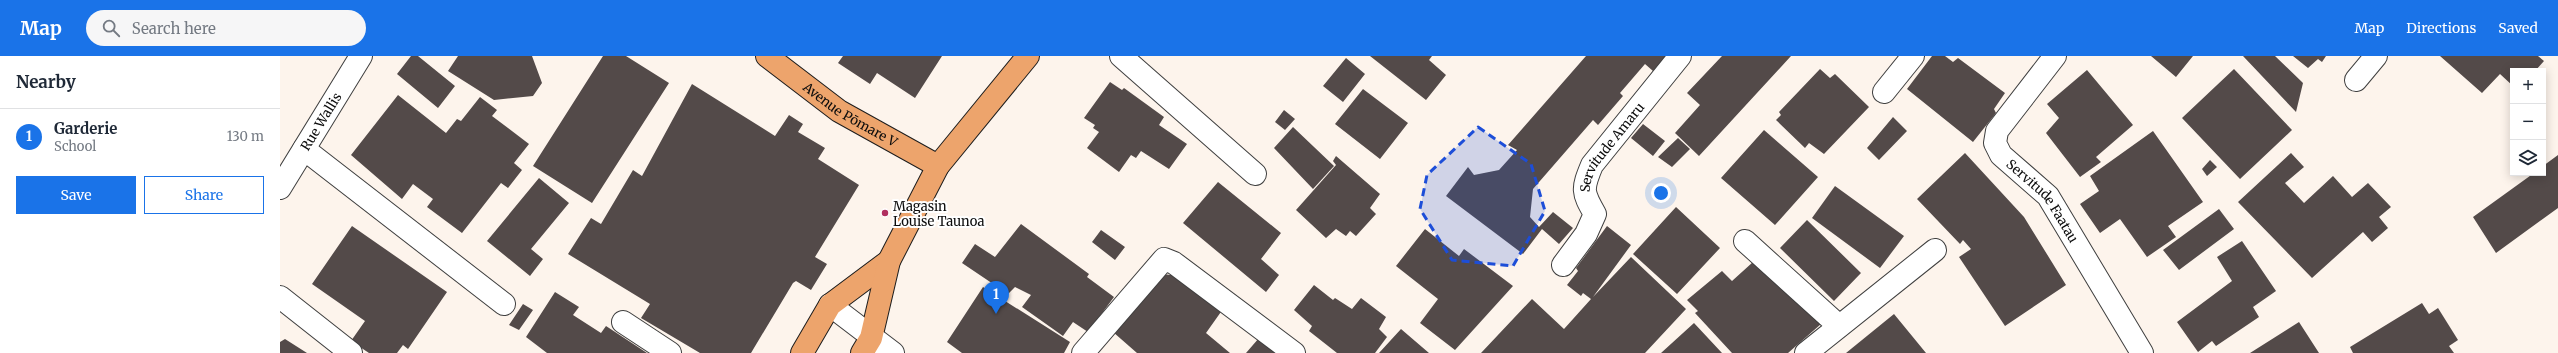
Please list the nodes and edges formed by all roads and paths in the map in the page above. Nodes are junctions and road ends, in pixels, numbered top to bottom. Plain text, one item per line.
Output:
1 (361, 56) edge
2 (767, 56) edge
3 (1028, 56) edge
4 (1121, 56) edge
5 (1680, 56) edge
6 (1913, 56) edge
7 (2055, 56) edge
8 (2376, 56) edge
9 (2356, 80) dead end
10 (1884, 92) dead end
11 (304, 149) junction
12 (938, 166) junction
13 (1255, 174) dead end
14 (280, 188) edge
15 (1745, 241) dead end
16 (1935, 250) dead end
17 (889, 261) junction
18 (1563, 266) dead end
19 (280, 297) edge
20 (504, 304) dead end
21 (830, 305) junction
22 (623, 322) dead end
23 (1839, 326) junction
24 (866, 346) edge
25 (351, 353) edge
26 (670, 353) edge
27 (802, 353) edge
28 (893, 353) edge
29 (1083, 353) edge
30 (1294, 353) edge
31 (1806, 353) edge
32 (2142, 353) edge

1 - 11 street, Rue Wallis
2 - 12 main road, Avenue Pōmare V
3 - 12 main road
4 - 13 street
5 - 18 street, Servitude Amaru
6 - 10 street
7 - 32 street, Servitude Faatau
8 - 9 street
11 - 14 street, Rue Wallis
11 - 20 street
12 - 17 main road
15 - 23 street
16 - 23 street
17 - 21 main road
17 - 24 main road
19 - 25 street
21 - 24 street
21 - 27 main road
22 - 26 street
23 - 31 street
24 - 28 street
29 - 30 street

